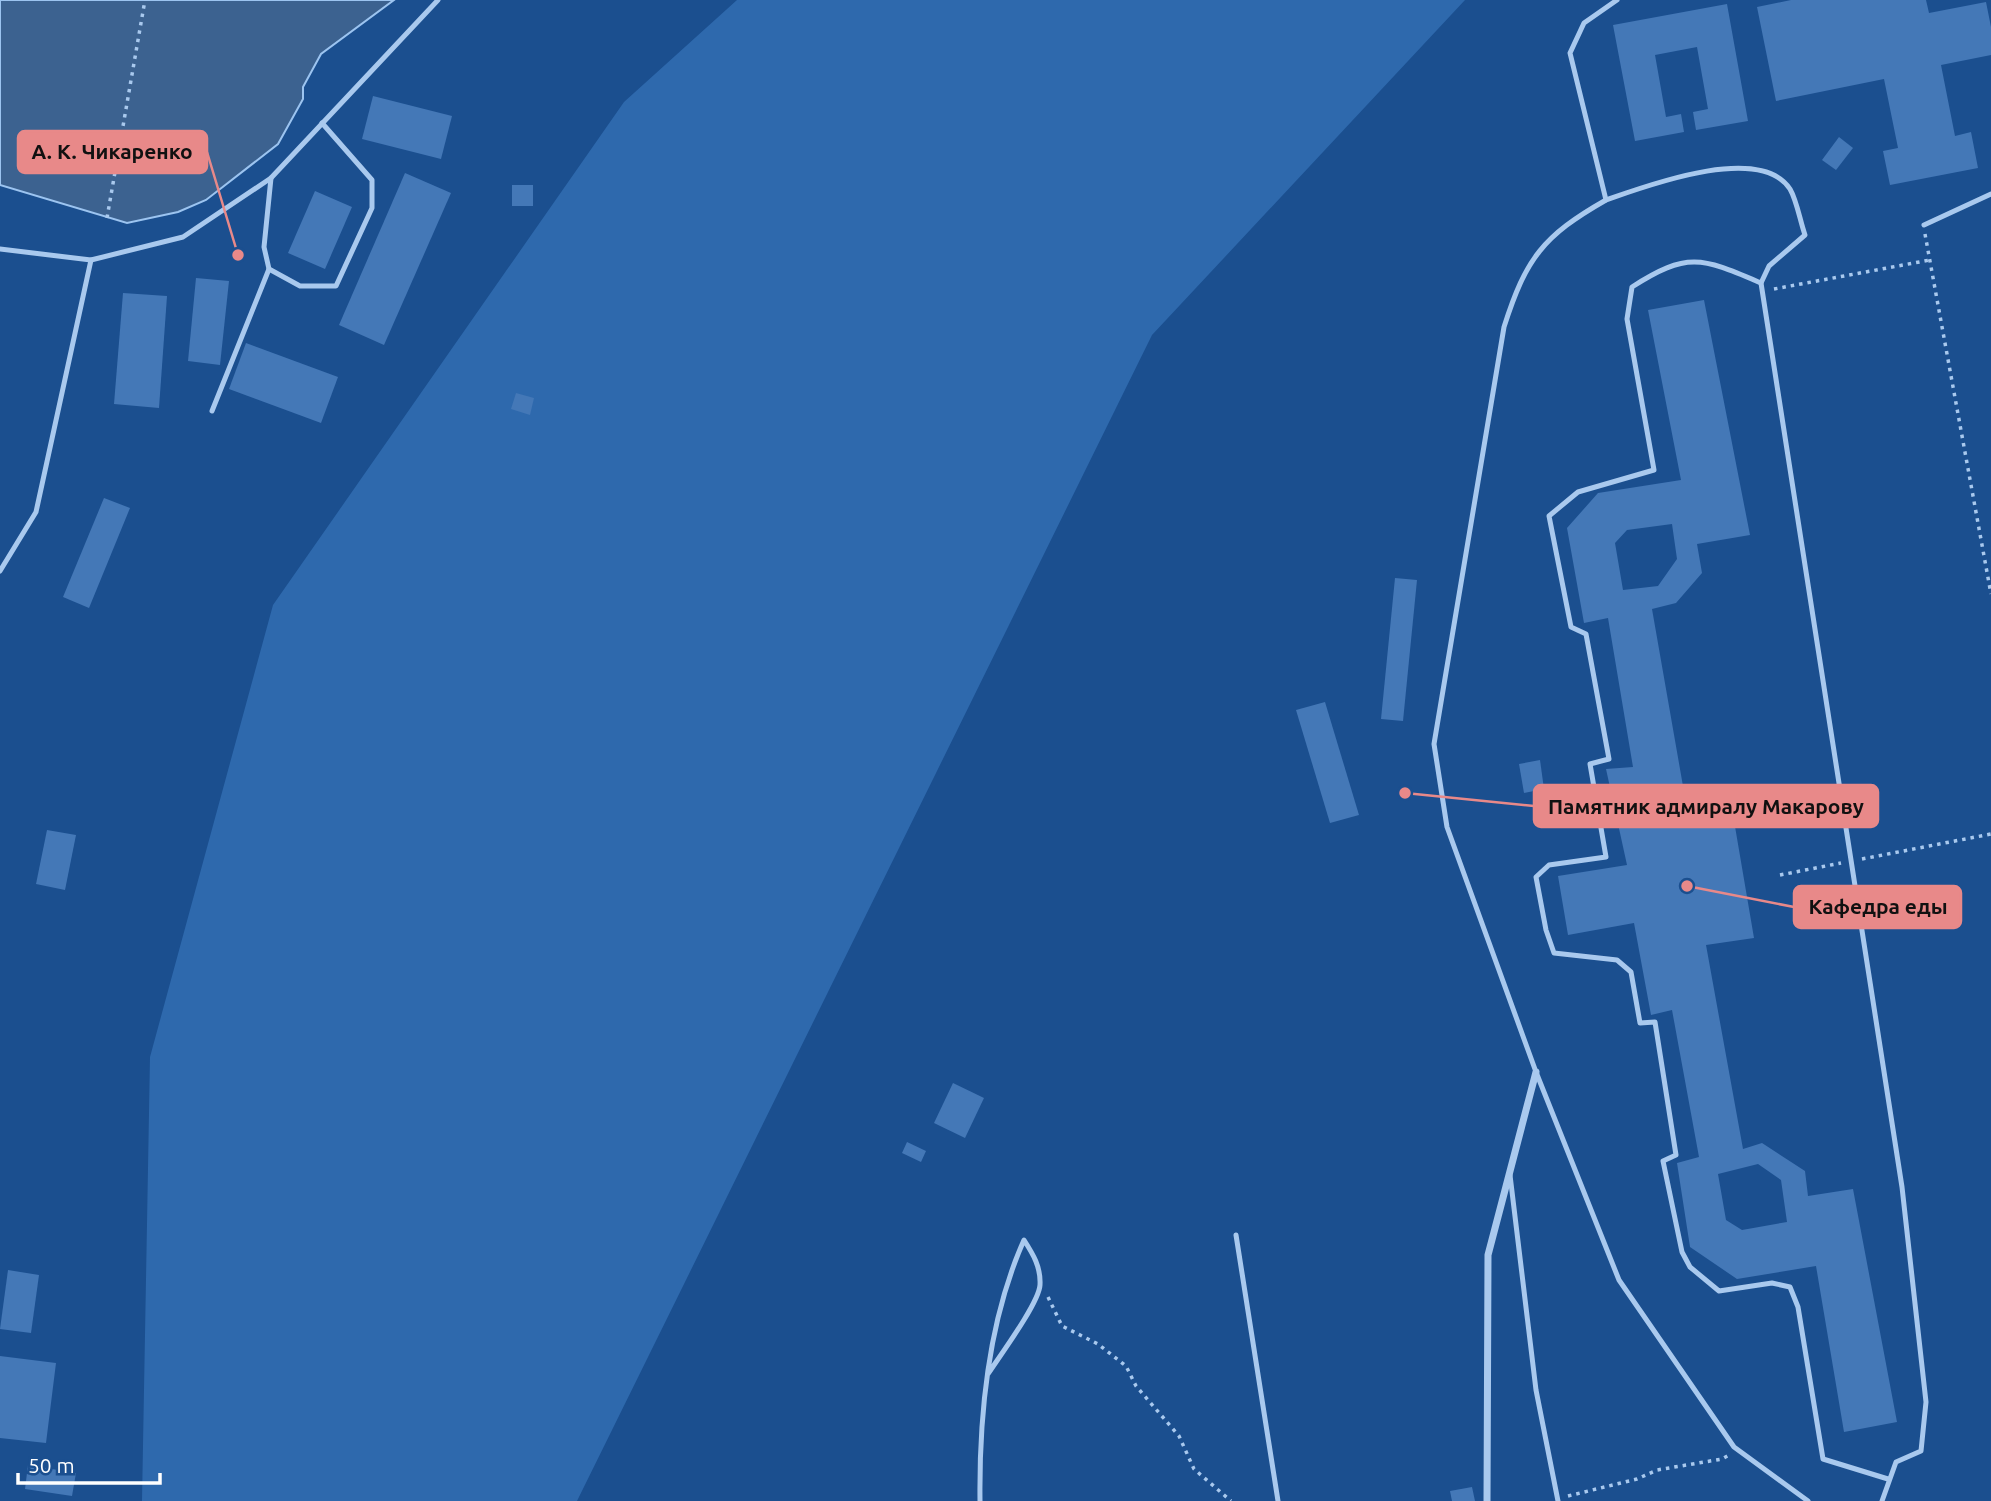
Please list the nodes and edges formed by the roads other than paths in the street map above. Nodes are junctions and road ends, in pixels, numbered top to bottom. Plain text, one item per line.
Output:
1 (438, 0) edge
2 (1617, 0) edge
3 (322, 123) junction
4 (271, 178) junction
5 (1991, 194) edge
6 (1606, 200) junction
7 (1924, 225) road end
8 (0, 249) edge
9 (91, 260) junction
10 (269, 269) junction
11 (1761, 283) junction
12 (212, 411) dead end
13 (0, 571) edge
14 (1536, 1072) junction
15 (1510, 1175) junction
16 (1236, 1235) dead end
17 (988, 1374) junction
18 (1888, 1479) junction
19 (980, 1501) edge
20 (1278, 1501) edge
21 (1487, 1501) edge
22 (1558, 1501) edge
23 (1808, 1501) edge
24 (1882, 1501) edge

1 - 3 lane
2 - 6 lane
3 - 4 lane
3 - 10 lane
4 - 9 lane
4 - 10 lane
5 - 7 lane
6 - 11 lane
6 - 14 lane
8 - 9 lane
9 - 13 lane
10 - 12 lane
11 - 18 lane
11 - 18 lane
14 - 15 street
14 - 23 lane
15 - 21 street
15 - 22 lane
16 - 20 lane
17 - 17 lane
17 - 19 lane
18 - 24 lane

